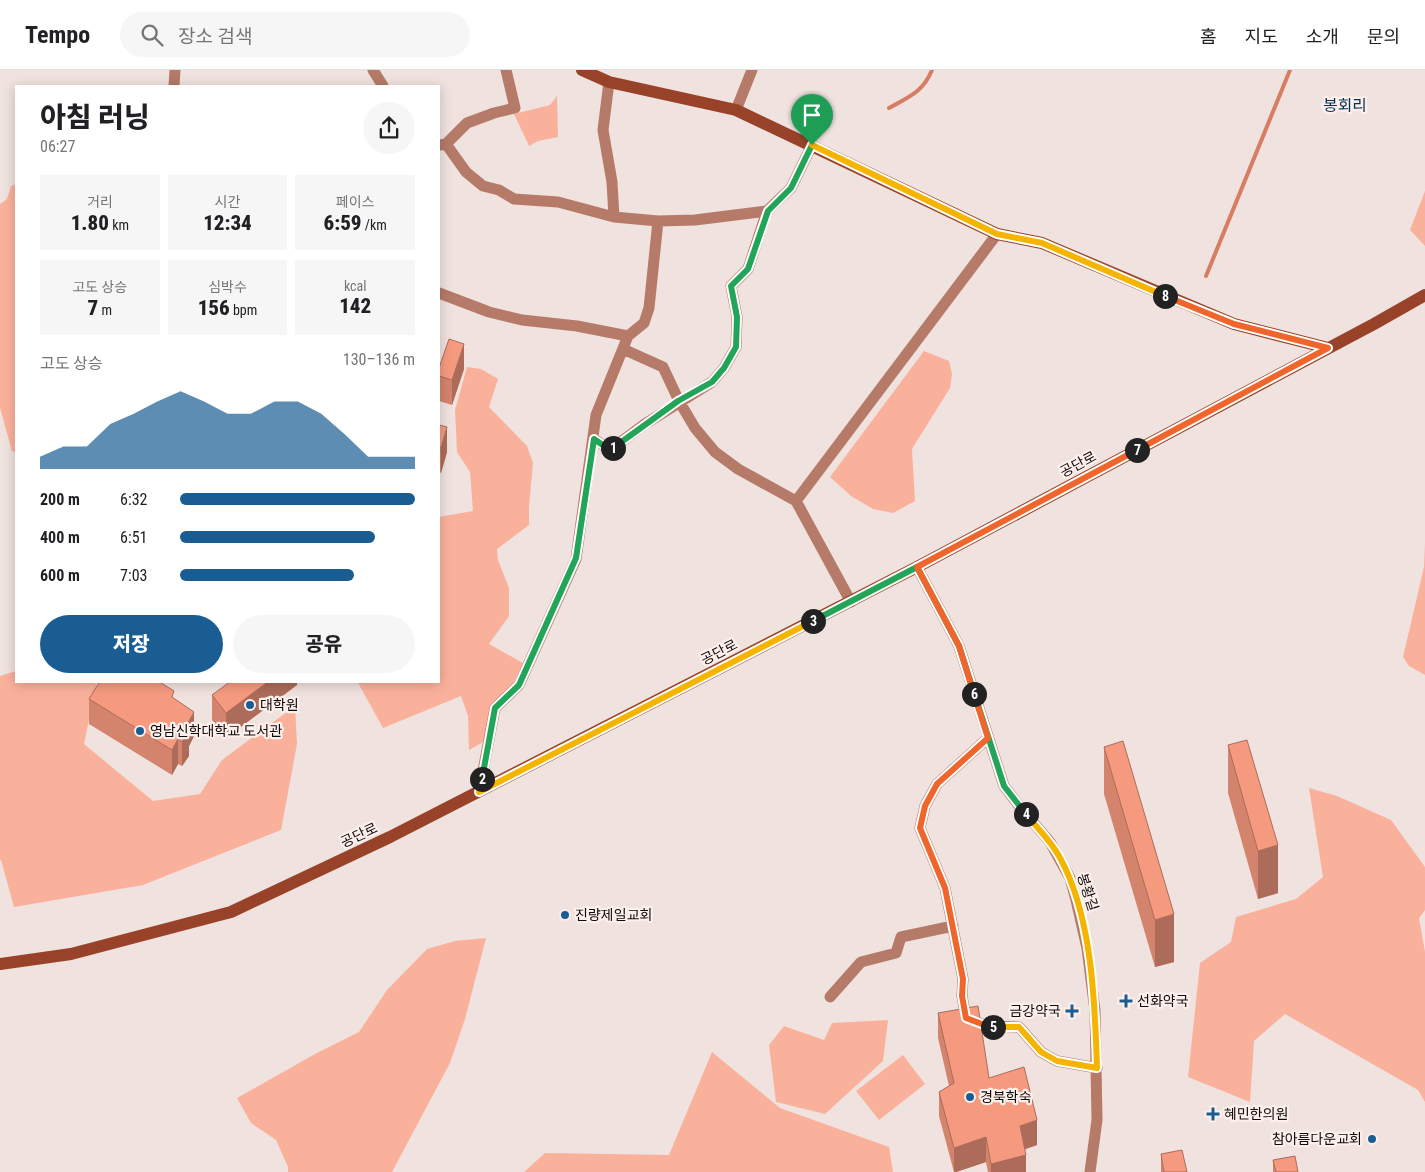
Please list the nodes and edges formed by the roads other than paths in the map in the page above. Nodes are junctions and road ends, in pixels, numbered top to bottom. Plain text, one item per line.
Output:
1 (175, 70) edge
2 (373, 70) edge
3 (506, 70) edge
4 (582, 70) edge
5 (752, 70) edge
6 (609, 82) junction
7 (174, 85) edge
8 (382, 85) edge
9 (736, 110) junction
10 (442, 145) edge
11 (812, 145) junction
12 (768, 211) junction
13 (614, 217) junction
14 (658, 221) junction
15 (997, 234) junction
16 (440, 293) edge
17 (1425, 295) edge
18 (628, 336) junction
19 (1328, 348) junction
20 (623, 349) junction
21 (678, 401) junction
22 (594, 439) junction
23 (796, 501) junction
24 (917, 567) junction
25 (850, 602) junction
26 (988, 738) junction
27 (479, 792) junction
28 (953, 926) junction
29 (0, 964) edge
30 (830, 997) dead end
31 (1097, 1068) junction
32 (1090, 1172) edge

1 - 7 street
2 - 8 street
3 - 10 street
4 - 6 street
5 - 9 street
6 - 9 street
6 - 13 street
9 - 11 street
10 - 13 street
11 - 12 street
11 - 15 street
12 - 14 street
12 - 21 street
13 - 14 street
14 - 18 street
15 - 19 street
15 - 23 street
16 - 18 street
17 - 19 street, 공단로
18 - 20 street
19 - 24 street, 공단로
20 - 21 street
20 - 22 street
21 - 22 street
21 - 23 street
22 - 27 street
23 - 25 street
24 - 25 street, 공단로
24 - 26 street, 봉황길
25 - 27 street, 공단로
26 - 28 street
26 - 31 street, 봉황길
27 - 29 street, 공단로
28 - 30 street
28 - 31 street
31 - 32 street, 봉황길

